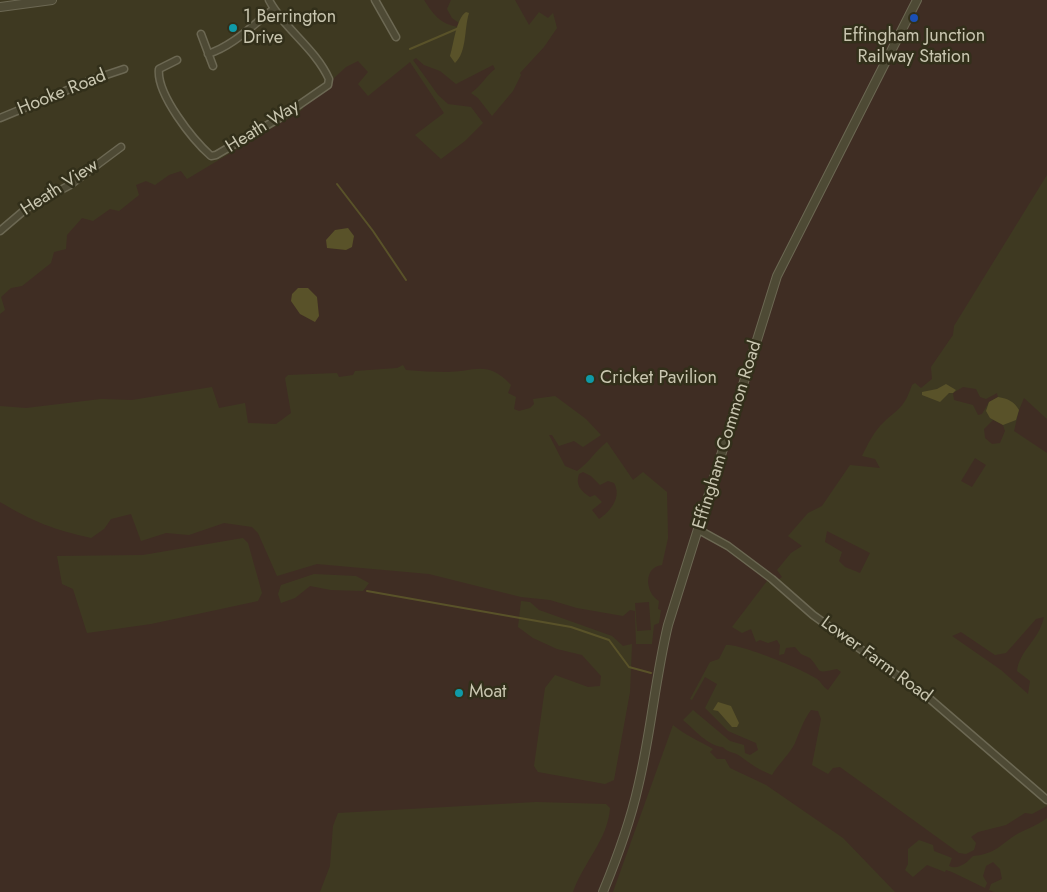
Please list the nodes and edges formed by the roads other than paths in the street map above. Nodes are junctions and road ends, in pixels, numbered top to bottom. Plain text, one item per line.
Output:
1 (50, 0) edge
2 (269, 0) edge
3 (376, 0) edge
4 (917, 0) edge
5 (0, 7) edge
6 (274, 9) junction
7 (202, 34) dead end
8 (396, 37) dead end
9 (208, 54) junction
10 (177, 60) dead end
11 (213, 66) dead end
12 (124, 69) dead end
13 (0, 118) edge
14 (121, 147) dead end
15 (0, 231) edge
16 (699, 530) junction
17 (1047, 800) edge
18 (603, 892) edge

1 - 5 street
2 - 6 street, Heath Way
3 - 8 street
4 - 16 street, Effingham Common Road
6 - 9 street
6 - 10 street, Heath Way
7 - 9 street
9 - 11 street
12 - 13 street, Hooke Road
14 - 15 street, Heath View
16 - 17 street, Lower Farm Road
16 - 18 street, Effingham Common Road

